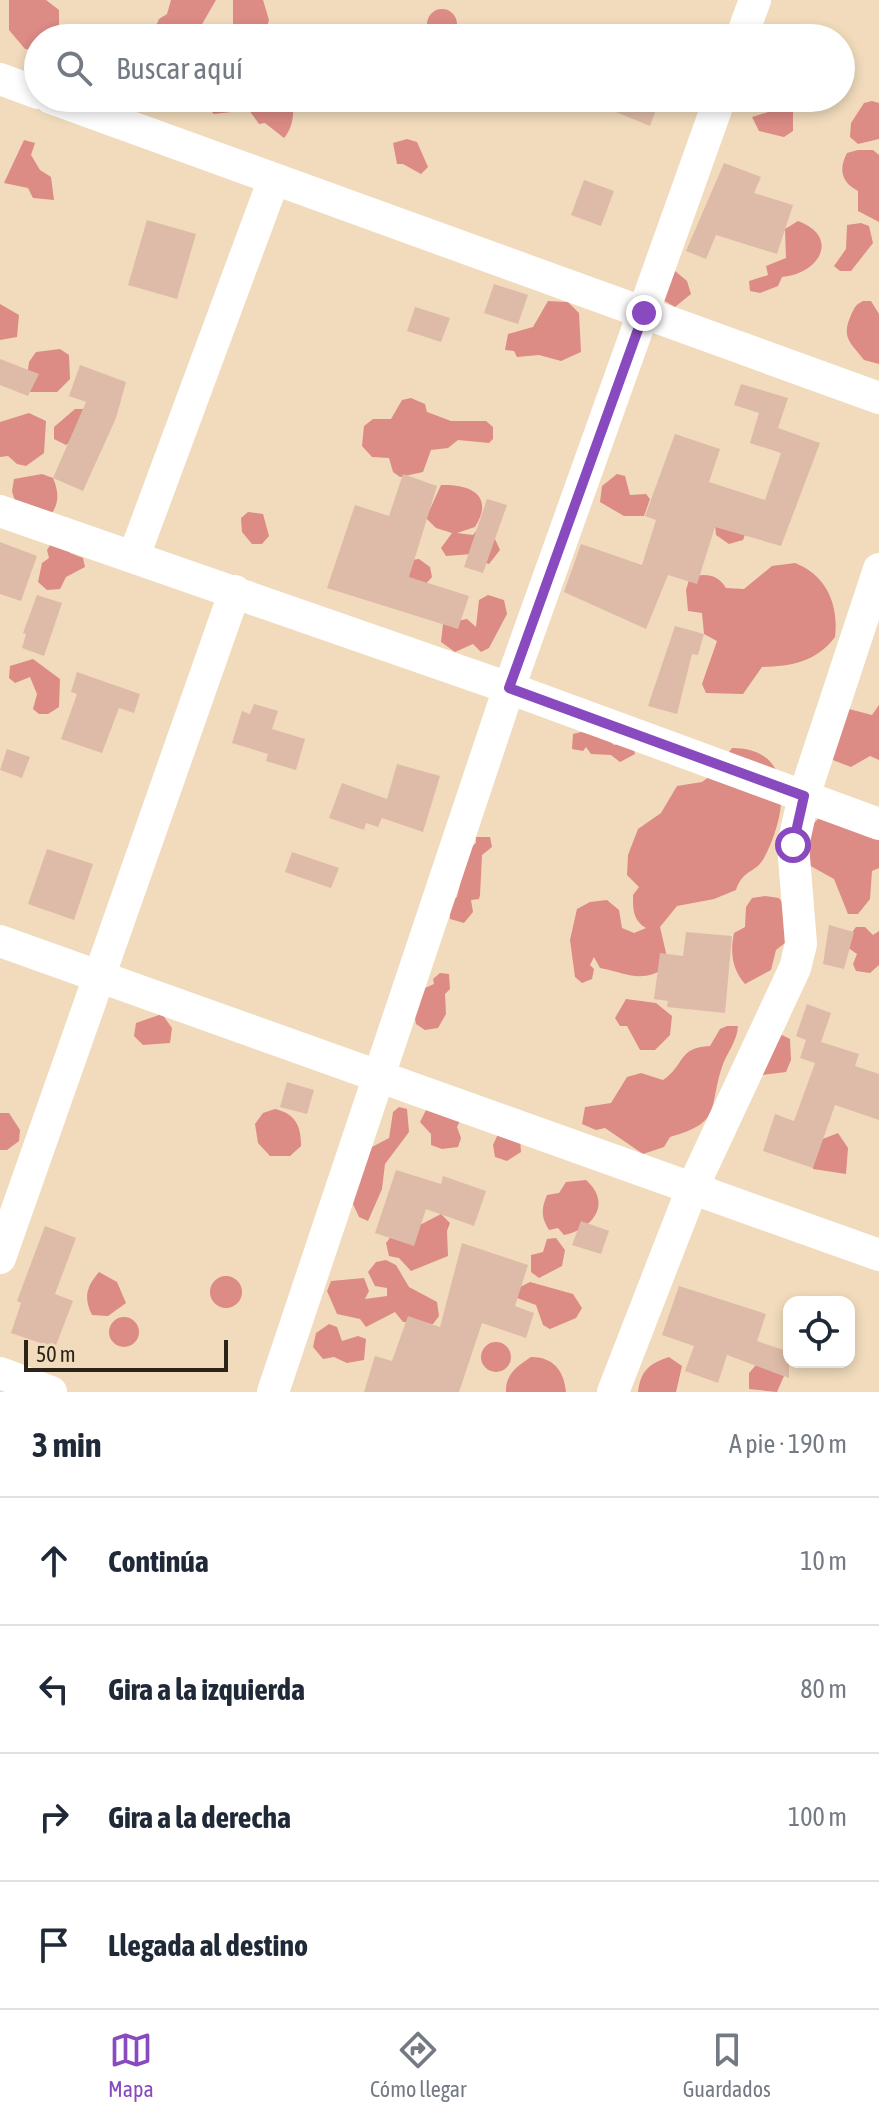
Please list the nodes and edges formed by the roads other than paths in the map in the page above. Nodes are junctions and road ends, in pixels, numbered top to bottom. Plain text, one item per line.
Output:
1 (755, 0) edge
2 (746, 24) edge
3 (0, 79) edge
4 (24, 88) edge
5 (90, 112) edge
6 (715, 112) edge
7 (274, 179) junction
8 (644, 313) junction
9 (879, 398) edge
10 (0, 511) edge
11 (134, 556) junction
12 (879, 569) edge
13 (235, 591) junction
14 (509, 688) junction
15 (804, 796) junction
16 (879, 824) edge
17 (0, 941) edge
18 (98, 976) junction
19 (378, 1076) junction
20 (692, 1189) junction
21 (879, 1255) edge
22 (0, 1258) edge
23 (0, 1373) edge
24 (51, 1392) edge
25 (273, 1392) edge
26 (613, 1392) edge

1 - 2 street
3 - 4 street
5 - 7 street
6 - 8 street
7 - 8 street
7 - 11 street
8 - 9 street
8 - 14 street
10 - 11 street
11 - 13 street
12 - 15 street
13 - 14 street
13 - 18 street
14 - 15 street
14 - 19 street
15 - 16 street
15 - 20 street
17 - 18 street
18 - 19 street
18 - 22 street
19 - 20 street
19 - 25 street
20 - 21 street
20 - 26 street
23 - 24 street

